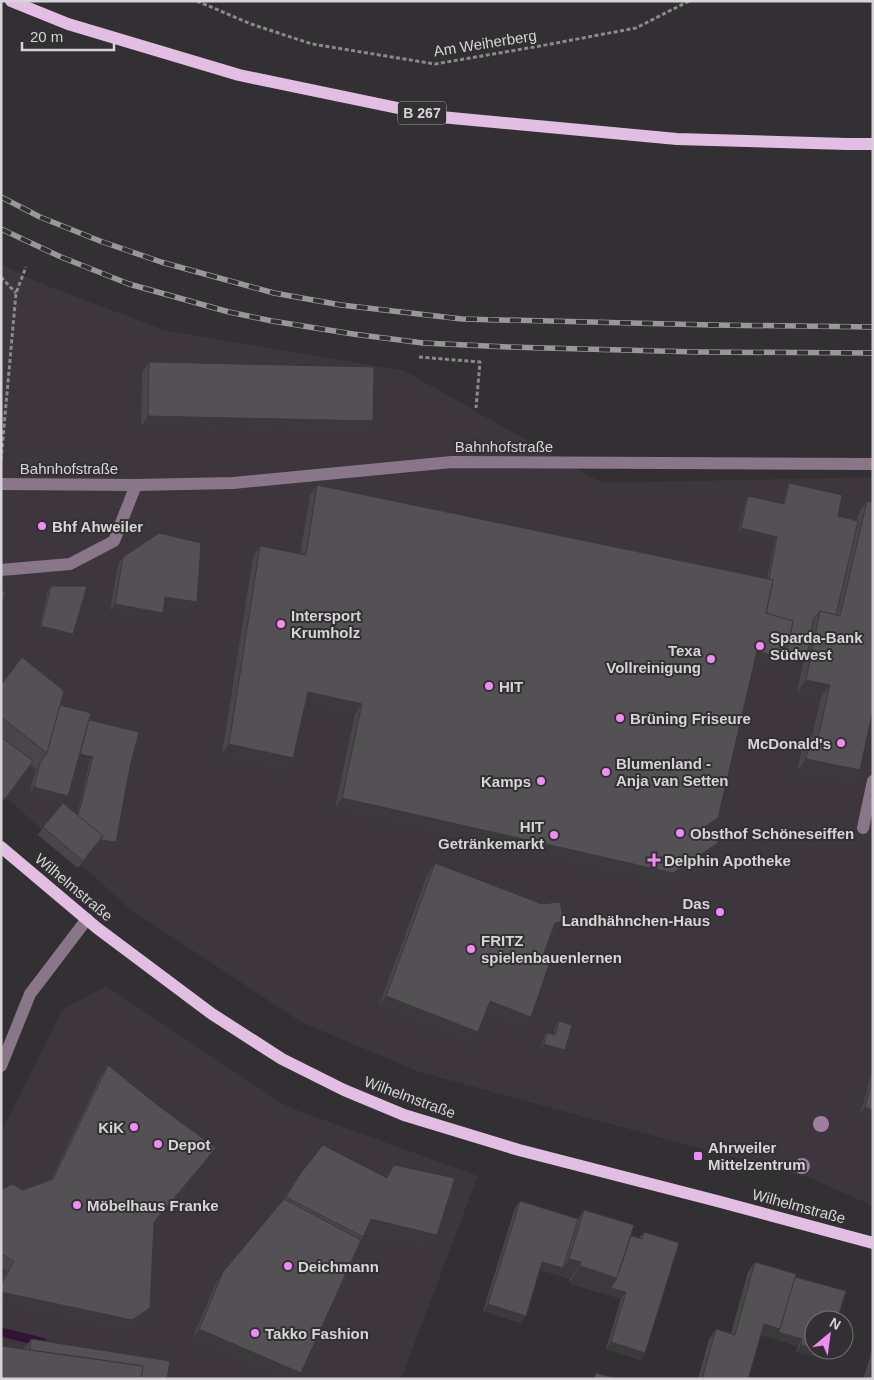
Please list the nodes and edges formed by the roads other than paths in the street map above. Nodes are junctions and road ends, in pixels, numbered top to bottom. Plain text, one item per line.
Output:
1 (11, 1) edge
2 (873, 144) edge
3 (873, 464) edge
4 (1, 484) edge
5 (136, 485) junction
6 (1, 570) edge
7 (873, 781) edge
8 (863, 828) dead end
9 (1, 847) edge
10 (86, 919) junction
11 (1, 1066) edge
12 (873, 1243) edge

1 - 2 main road, B 267
3 - 5 street, Bahnhofstraße
4 - 5 street, Bahnhofstraße
5 - 6 street, Bahnhofstraße
7 - 8 street
9 - 10 main road, Wilhelmstraße
10 - 11 street
10 - 12 main road, Wilhelmstraße

